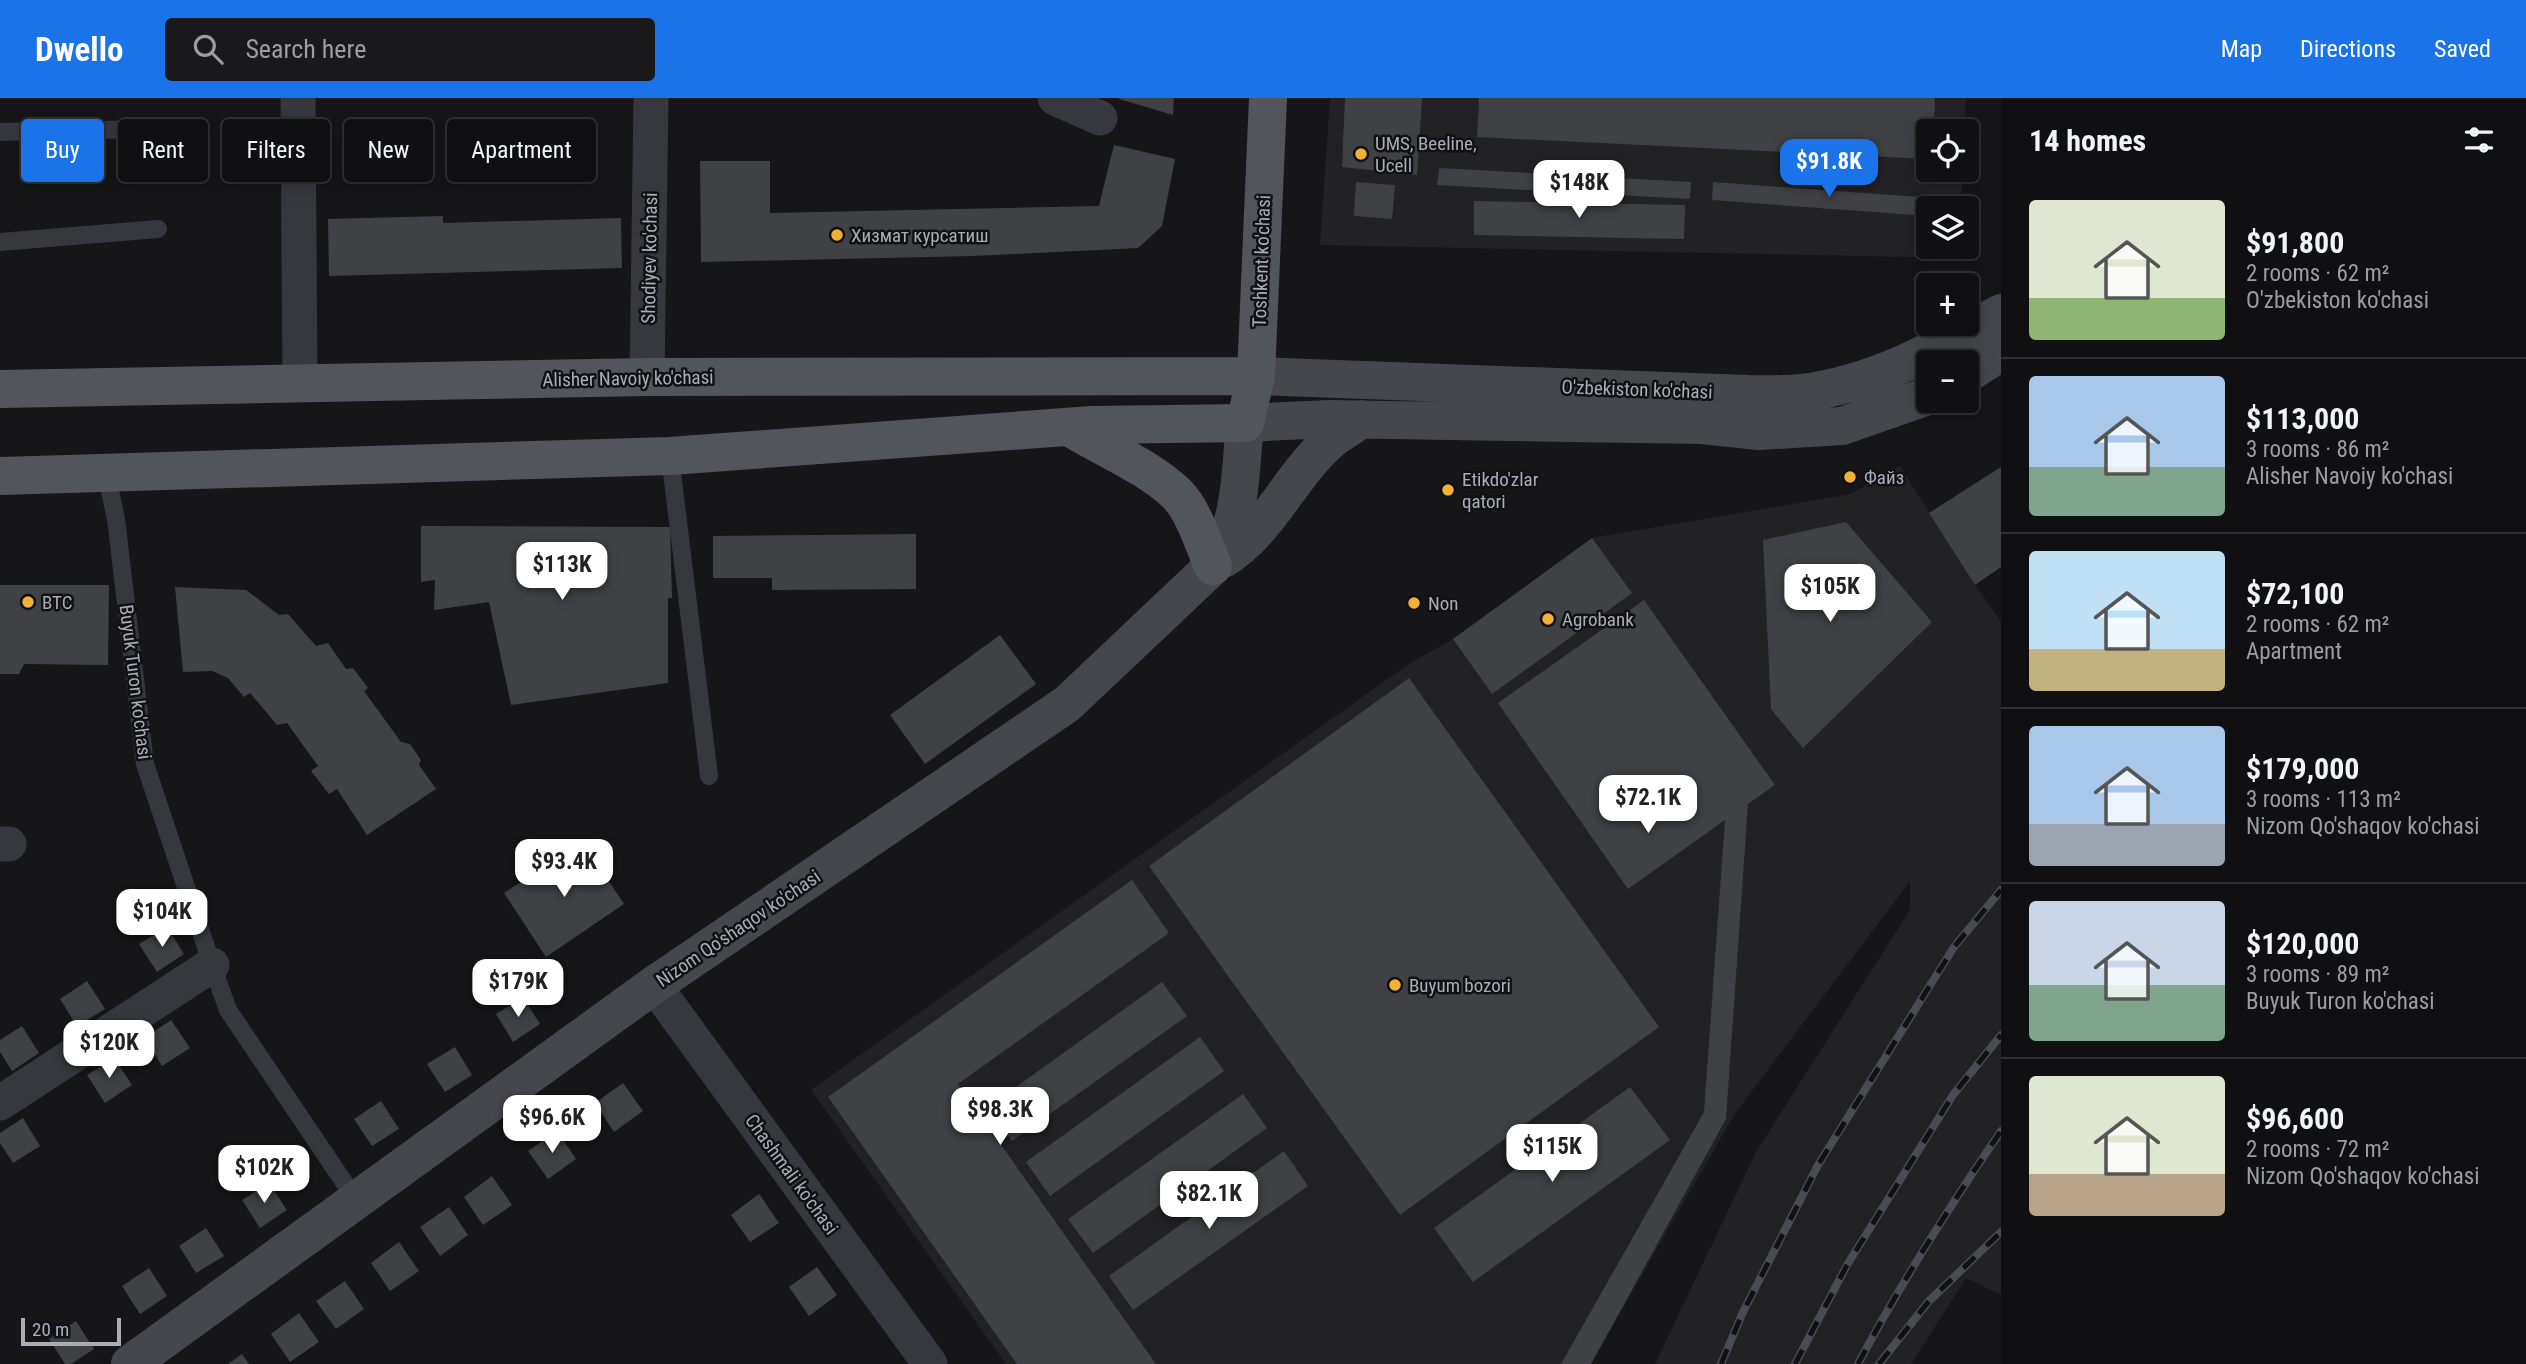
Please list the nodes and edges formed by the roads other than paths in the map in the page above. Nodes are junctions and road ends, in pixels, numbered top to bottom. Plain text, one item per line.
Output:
1 (298, 98) edge
2 (651, 98) edge
3 (1055, 98) edge
4 (1268, 98) edge
5 (1100, 118) dead end
6 (118, 130) edge
7 (0, 132) edge
8 (158, 229) dead end
9 (0, 242) edge
10 (2001, 313) edge
11 (2001, 352) edge
12 (1979, 366) edge
13 (1256, 376) junction
14 (647, 377) junction
15 (300, 384) junction
16 (0, 389) edge
17 (1916, 400) edge
18 (1362, 419) junction
19 (1245, 423) junction
20 (1069, 427) junction
21 (670, 456) junction
22 (106, 473) junction
23 (0, 476) edge
24 (1213, 566) junction
25 (709, 776) dead end
26 (212, 965) junction
27 (654, 985) junction
28 (0, 1103) edge
29 (356, 1200) junction
30 (130, 1364) edge
31 (930, 1364) edge

1 - 15 street
2 - 14 street, Shodiyev ko'chasi
3 - 5 street
4 - 13 main road, Toshkent ko'chasi
6 - 7 lane
8 - 9 lane
10 - 13 main road, O'zbekiston ko'chasi
11 - 12 main road
13 - 14 main road, Alisher Navoiy ko'chasi
13 - 19 main road, Toshkent ko'chasi
14 - 15 main road, Alisher Navoiy ko'chasi
15 - 16 main road, Alisher Navoiy ko'chasi
17 - 18 main road, O'zbekiston ko'chasi
18 - 19 main road, O'zbekiston ko'chasi
18 - 24 main road
19 - 20 main road
19 - 24 main road, Nizom Qo'shaqov ko'chasi
20 - 21 main road
20 - 24 main road
21 - 22 main road
21 - 25 lane
22 - 23 main road
22 - 26 lane, Buyuk Turon ko'chasi
24 - 27 main road, Nizom Qo'shaqov ko'chasi
26 - 28 street
26 - 29 lane, Buyuk Turon ko'chasi
27 - 29 main road, Nizom Qo'shaqov ko'chasi
27 - 31 street, Chashmali ko'chasi
29 - 30 main road, Nizom Qo'shaqov ko'chasi

